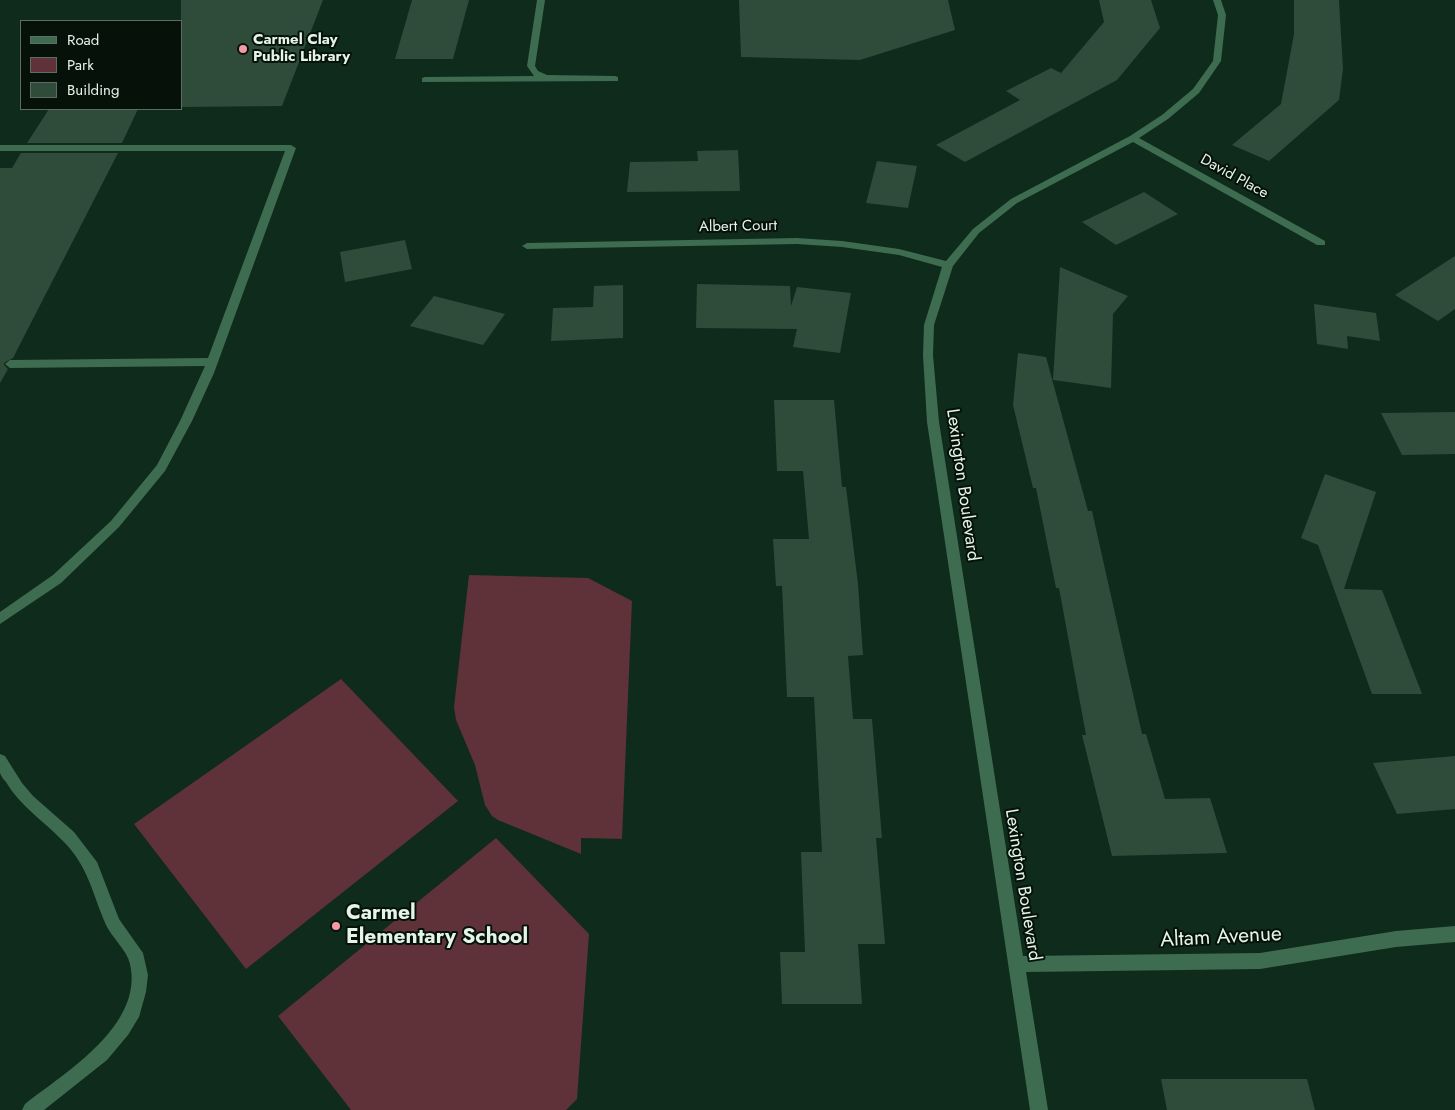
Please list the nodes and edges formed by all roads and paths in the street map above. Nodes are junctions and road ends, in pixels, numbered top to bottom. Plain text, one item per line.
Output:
1 (540, 0) edge
2 (1217, 0) edge
3 (545, 78) junction
4 (615, 79) dead end
5 (425, 80) dead end
6 (1132, 138) junction
7 (0, 148) edge
8 (1321, 242) dead end
9 (527, 246) dead end
10 (948, 265) junction
11 (212, 362) junction
12 (10, 364) dead end
13 (0, 619) edge
14 (0, 760) edge
15 (1455, 934) edge
16 (1017, 964) junction
17 (31, 1110) edge
18 (1039, 1110) edge

1 - 3 street
2 - 6 street, Lexington Boulevard
3 - 4 street
3 - 5 street
6 - 8 street, David Place
6 - 10 street, Lexington Boulevard
7 - 11 street
9 - 10 street, Albert Court
10 - 16 street, Lexington Boulevard
11 - 12 street
11 - 13 street
14 - 17 street
15 - 16 street, Altam Avenue
16 - 18 street, Lexington Boulevard

